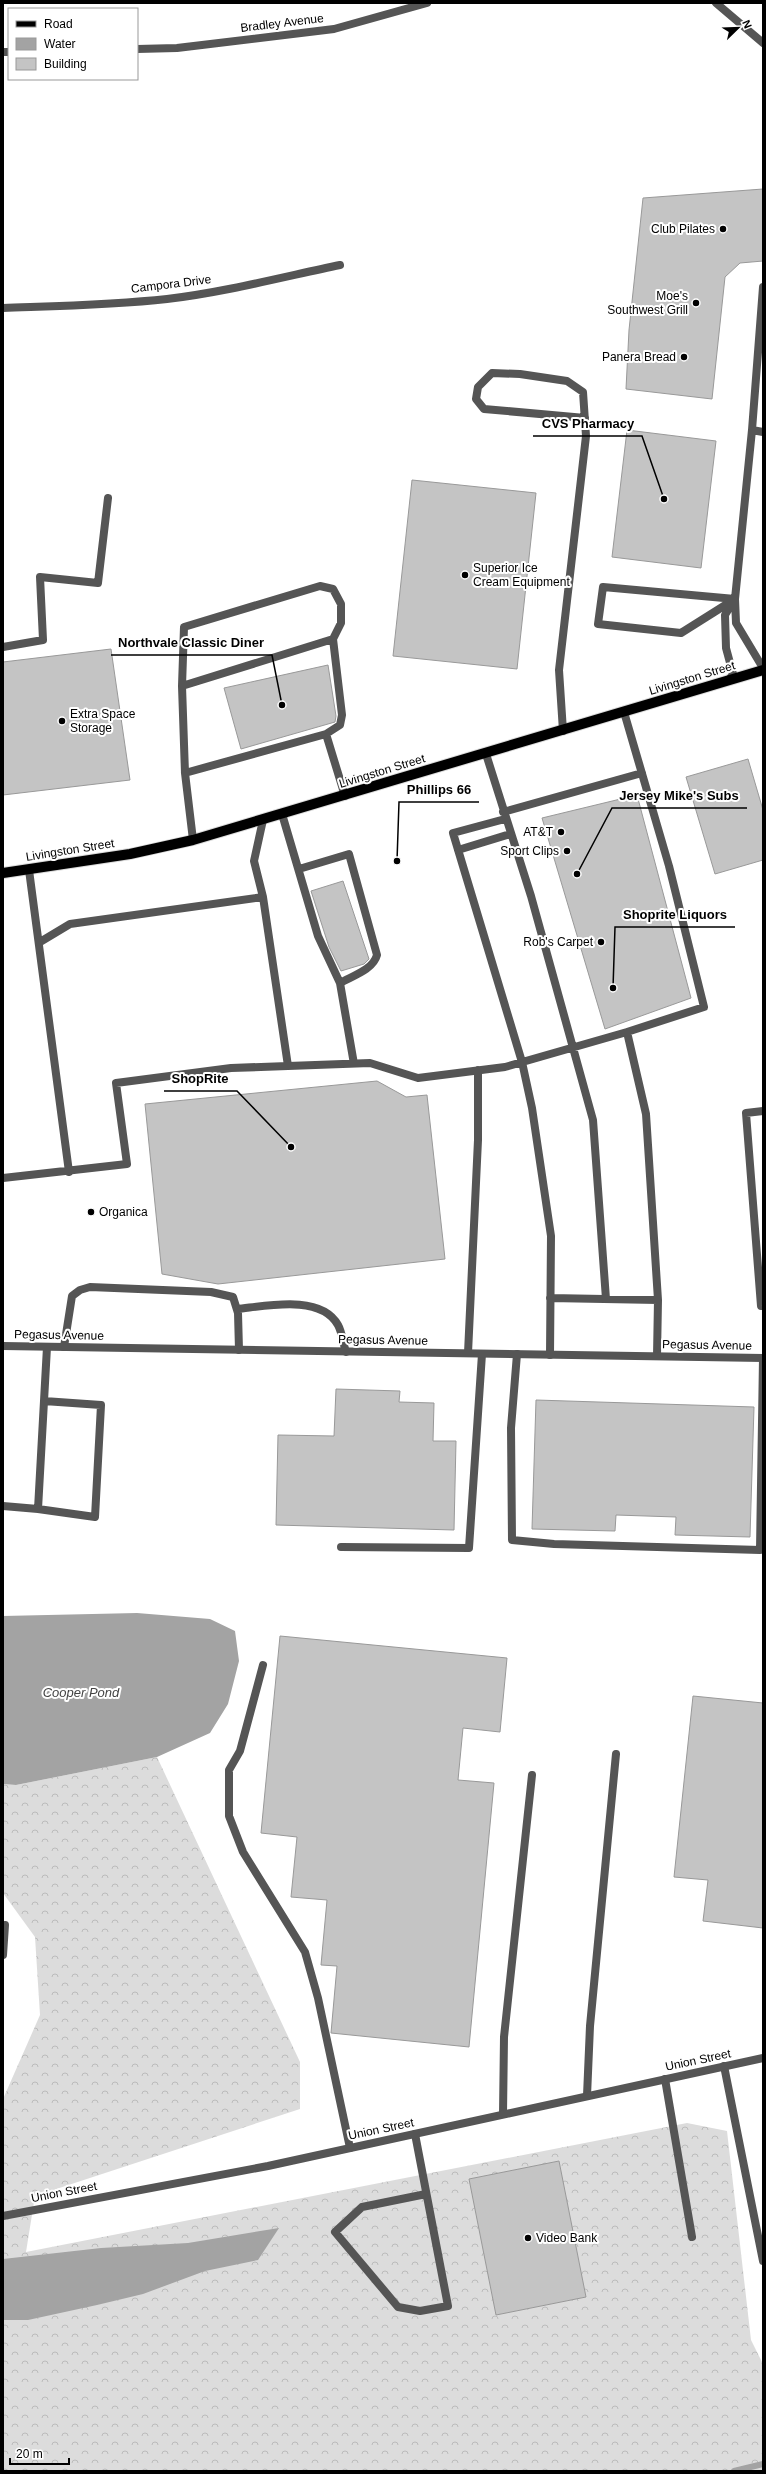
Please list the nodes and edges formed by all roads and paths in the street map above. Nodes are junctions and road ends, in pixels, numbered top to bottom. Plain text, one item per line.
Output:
1 (427, 3) edge
2 (716, 3) edge
3 (763, 43) edge
4 (138, 49) edge
5 (340, 265) dead end
6 (763, 287) edge
7 (3, 308) edge
8 (585, 418) junction
9 (752, 430) junction
10 (763, 432) edge
11 (108, 498) dead end
12 (735, 599) junction
13 (333, 639) junction
14 (3, 647) edge
15 (763, 669) edge
16 (729, 680) junction
17 (182, 686) junction
18 (624, 712) junction
19 (563, 731) junction
20 (326, 734) junction
21 (486, 754) junction
22 (642, 772) junction
23 (185, 773) junction
24 (345, 796) junction
25 (282, 814) junction
26 (504, 816) junction
27 (263, 820) junction
28 (510, 834) junction
29 (193, 840) junction
30 (458, 850) junction
31 (299, 869) junction
32 (29, 870) junction
33 (3, 874) edge
34 (263, 897) junction
35 (40, 942) junction
36 (340, 983) junction
37 (627, 1032) junction
38 (573, 1047) junction
39 (522, 1062) junction
40 (354, 1064) junction
41 (288, 1066) junction
42 (478, 1070) junction
43 (763, 1111) edge
44 (69, 1172) junction
45 (3, 1178) edge
46 (550, 1298) junction
47 (606, 1299) junction
48 (658, 1300) junction
49 (763, 1306) edge
50 (237, 1309) junction
51 (3, 1346) edge
52 (47, 1347) junction
53 (64, 1347) junction
54 (239, 1350) junction
55 (346, 1352) junction
56 (468, 1353) junction
57 (482, 1354) junction
58 (517, 1354) junction
59 (550, 1354) junction
60 (657, 1356) junction
61 (763, 1358) edge
62 (44, 1401) junction
63 (3, 1506) edge
64 (38, 1509) junction
65 (341, 1547) dead end
66 (263, 1665) dead end
67 (616, 1754) dead end
68 (532, 1775) dead end
69 (5, 1925) dead end
70 (3, 1955) edge
71 (763, 2058) edge
72 (724, 2066) junction
73 (665, 2079) junction
74 (587, 2096) junction
75 (503, 2114) junction
76 (415, 2134) junction
77 (350, 2148) junction
78 (426, 2194) junction
79 (3, 2216) edge
80 (692, 2237) dead end
81 (763, 2261) edge

1 - 4 street, Bradley Avenue
2 - 3 street
5 - 7 street, Campora Drive
6 - 9 street
8 - 8 street
8 - 19 street
9 - 10 street
9 - 12 street
11 - 14 street
12 - 12 street
12 - 15 street
12 - 16 street
13 - 17 street
13 - 17 street
13 - 20 street
15 - 16 main road, Livingston Street
16 - 18 main road, Livingston Street
17 - 23 street
18 - 19 main road, Livingston Street
18 - 22 street
19 - 21 main road, Livingston Street
20 - 23 street
20 - 24 street
21 - 24 main road, Livingston Street
21 - 26 street
22 - 26 street
22 - 37 street
23 - 29 street
24 - 25 main road, Livingston Street
25 - 27 main road, Livingston Street
25 - 31 street
26 - 28 street
26 - 30 street
27 - 29 main road, Livingston Street
27 - 34 street
28 - 30 street
28 - 38 street
29 - 32 main road, Livingston Street
30 - 39 street
31 - 36 street
31 - 36 street
32 - 33 main road, Livingston Street
32 - 35 street
34 - 35 street
34 - 41 street
35 - 44 street
36 - 40 street
37 - 38 street
37 - 48 street
38 - 39 street
38 - 47 street
39 - 42 street
39 - 46 street
40 - 41 street
40 - 42 street
41 - 44 street
42 - 56 street
43 - 49 street
44 - 45 street
46 - 47 street
46 - 59 street
47 - 48 street
48 - 60 street
50 - 53 street
50 - 54 street
50 - 55 street
51 - 52 street, Pegasus Avenue
52 - 53 street, Pegasus Avenue
52 - 62 street
53 - 54 street, Pegasus Avenue
54 - 55 street, Pegasus Avenue
55 - 56 street, Pegasus Avenue
56 - 57 street, Pegasus Avenue
57 - 58 street, Pegasus Avenue
57 - 65 street
58 - 59 street, Pegasus Avenue
58 - 61 street
59 - 60 street, Pegasus Avenue
60 - 61 street, Pegasus Avenue
62 - 64 street
62 - 64 street
63 - 64 street
66 - 77 street
67 - 74 street
68 - 75 street
69 - 70 street
71 - 72 street, Union Street
72 - 73 street, Union Street
72 - 81 street
73 - 74 street, Union Street
73 - 80 street
74 - 75 street, Union Street
75 - 76 street, Union Street
76 - 77 street, Union Street
76 - 78 street
77 - 79 street, Union Street
78 - 78 street

